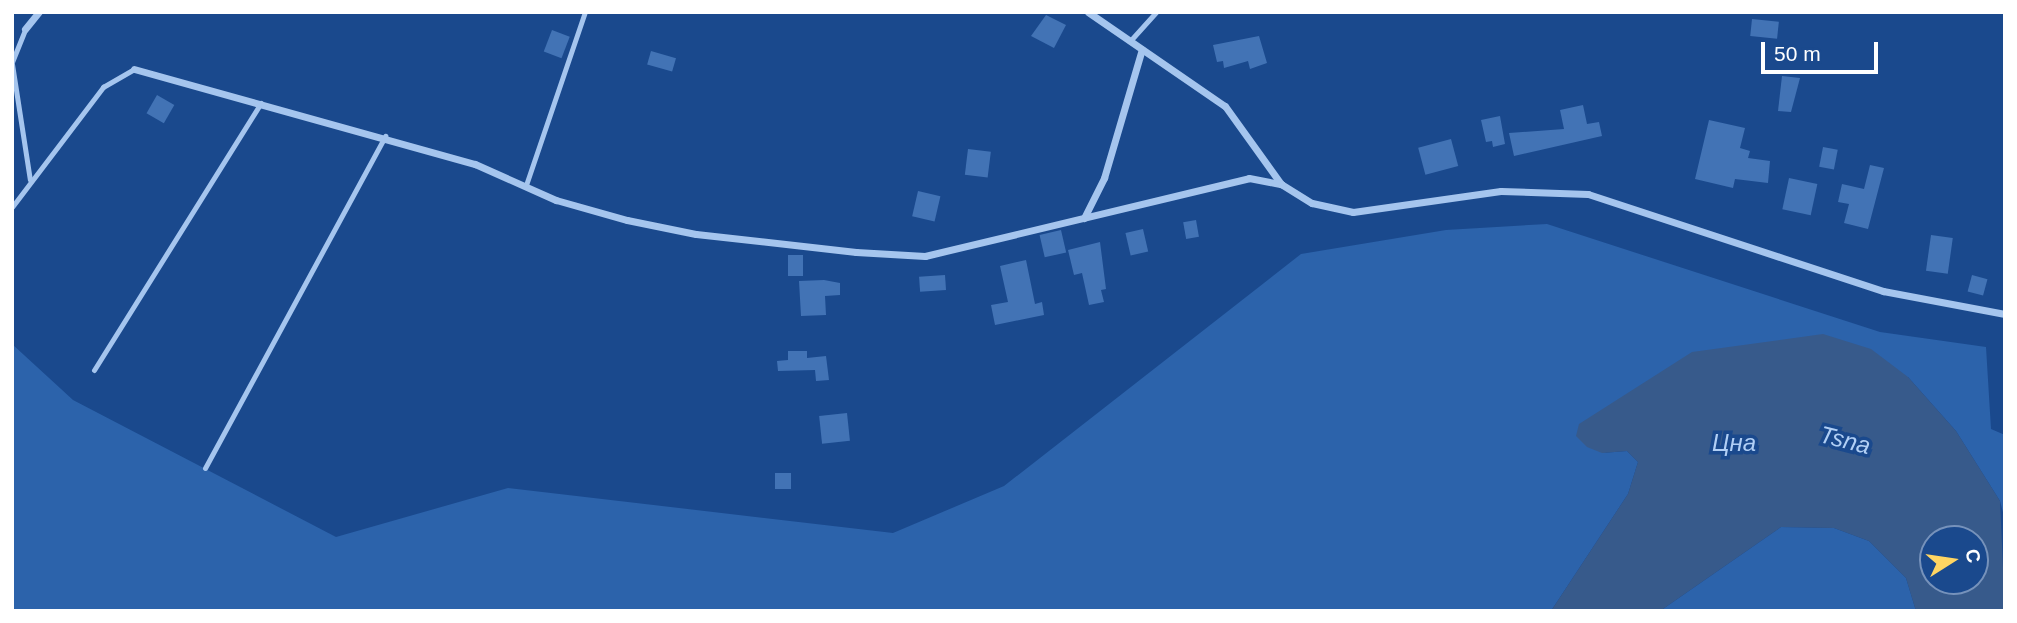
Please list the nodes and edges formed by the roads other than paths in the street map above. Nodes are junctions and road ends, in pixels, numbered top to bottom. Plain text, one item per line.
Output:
1 (39, 12) edge
2 (585, 12) edge
3 (1088, 12) edge
4 (1156, 12) edge
5 (25, 29) joint
6 (1130, 41) junction
7 (1142, 48) junction
8 (12, 63) edge
9 (134, 69) joint
10 (261, 103) junction
11 (385, 136) junction
12 (30, 180) junction
13 (1281, 184) junction
14 (526, 185) junction
15 (12, 207) edge
16 (1084, 218) junction
17 (2005, 313) edge
18 (94, 370) dead end
19 (205, 468) dead end

1 - 5 street
2 - 14 lane
3 - 6 street
4 - 6 lane
5 - 8 lane
6 - 7 street
7 - 13 street
7 - 16 street
8 - 12 lane
9 - 10 street
9 - 12 lane
10 - 11 street
10 - 18 lane
11 - 14 street
11 - 19 lane
12 - 15 lane
13 - 16 street
13 - 17 street
14 - 16 street

